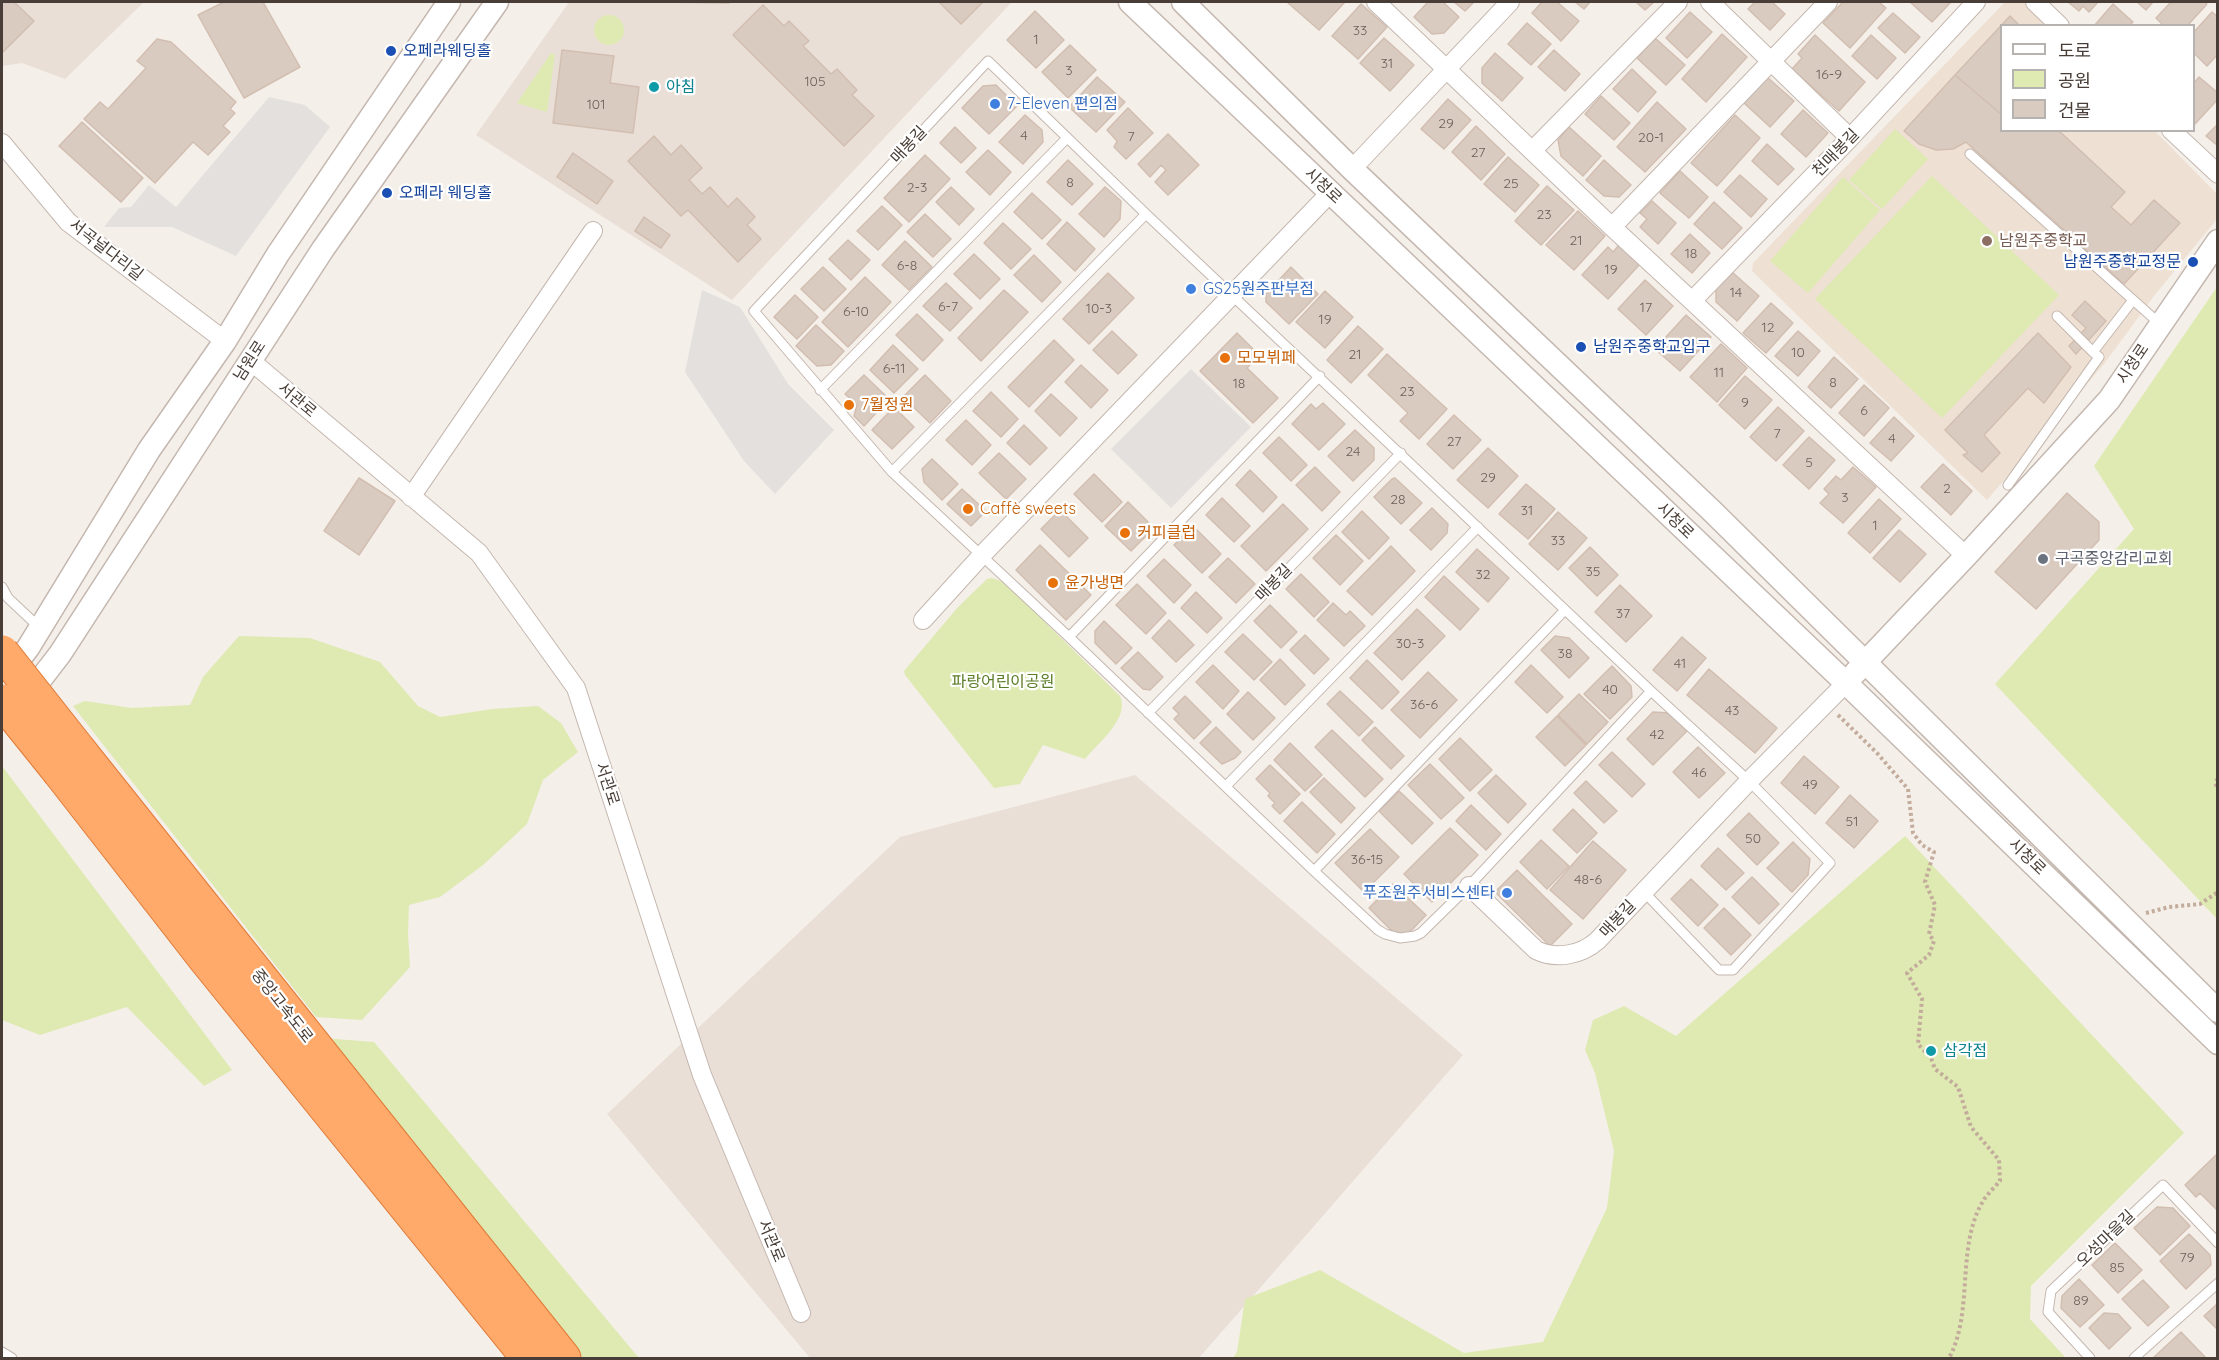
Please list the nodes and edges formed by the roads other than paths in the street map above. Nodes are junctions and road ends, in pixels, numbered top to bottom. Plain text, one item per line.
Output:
1 (449, 2) edge
2 (497, 2) edge
3 (1130, 2) edge
4 (1183, 2) edge
5 (1376, 2) edge
6 (1510, 2) edge
7 (1678, 2) edge
8 (1710, 2) edge
9 (1827, 2) edge
10 (1976, 2) edge
11 (2035, 2) edge
12 (2058, 24) edge
13 (1772, 61) junction
14 (1446, 68) junction
15 (2173, 132) edge
16 (1068, 138) junction
17 (1850, 138) junction
18 (2, 143) edge
19 (1532, 151) junction
20 (1970, 154) dead end
21 (1353, 169) junction
22 (2217, 174) edge
23 (1330, 193) junction
24 (1146, 214) junction
25 (1612, 227) junction
26 (593, 231) dead end
27 (2217, 241) edge
28 (1233, 295) junction
29 (2133, 300) junction
30 (1692, 301) junction
31 (2057, 316) dead end
32 (2160, 324) junction
33 (225, 341) junction
34 (2093, 352) junction
35 (251, 361) junction
36 (1320, 376) junction
37 (820, 390) junction
38 (1401, 453) junction
39 (892, 472) junction
40 (2008, 485) dead end
41 (411, 497) junction
42 (1478, 527) junction
43 (982, 555) junction
44 (1966, 556) junction
45 (2, 587) edge
46 (1564, 611) junction
47 (923, 620) dead end
48 (40, 628) junction
49 (1069, 636) junction
50 (2, 652) edge
51 (1865, 662) junction
52 (2, 681) edge
53 (1846, 683) junction
54 (1652, 691) junction
55 (2, 701) edge
56 (1148, 713) junction
57 (2, 718) edge
58 (70, 762) junction
59 (1749, 781) junction
60 (1226, 786) junction
61 (1314, 871) junction
62 (1469, 886) junction
63 (1644, 892) junction
64 (2217, 1011) edge
65 (2217, 1043) edge
66 (2217, 1243) edge
67 (2217, 1283) edge
68 (801, 1313) dead end
69 (2, 1353) edge
70 (12, 1359) edge
71 (528, 1359) edge
72 (564, 1359) edge
73 (2090, 1359) edge
74 (2134, 1359) edge

1 - 33 street, 남원로
2 - 35 street, 남원로
3 - 23 street, 시청로
4 - 21 street, 시청로
5 - 14 street
6 - 14 street
7 - 19 street
8 - 13 street
9 - 13 street
10 - 17 street, 천매봉길
11 - 12 street
13 - 17 street
13 - 25 street
14 - 19 street
14 - 21 street
15 - 22 street
16 - 24 lane, 매봉길
16 - 37 lane
16 - 37 lane, 매봉길
17 - 30 street, 천매봉길
18 - 33 street, 서곡널다리길
19 - 25 street
20 - 29 lane
21 - 23 street
21 - 51 street, 시청로
23 - 28 street
23 - 53 street, 시청로
24 - 28 lane, 매봉길
24 - 39 lane
25 - 30 street
26 - 41 street
27 - 32 street, 시청로
28 - 36 lane, 매봉길
28 - 43 street
29 - 32 lane
29 - 34 lane
30 - 44 street
31 - 34 lane
32 - 44 street, 시청로
33 - 35 street
33 - 48 street, 남원로
34 - 40 lane
35 - 41 street, 서관로
35 - 57 street, 남원로
36 - 38 lane, 매봉길
36 - 49 lane
37 - 39 lane
38 - 42 lane, 매봉길
38 - 56 lane, 매봉길
39 - 43 lane
41 - 68 street, 서관로
42 - 46 lane, 매봉길
42 - 60 lane
43 - 47 street
43 - 49 lane
44 - 51 street, 시청로
45 - 48 lane
46 - 54 lane, 매봉길
46 - 61 lane
48 - 52 street, 남원로
49 - 56 lane
50 - 58 highway, 중앙고속도로, bridge
51 - 53 street
51 - 64 street, 시청로
53 - 59 street
53 - 65 street, 시청로
54 - 59 lane, 매봉길
54 - 62 lane
55 - 58 highway, 중앙고속도로, bridge
56 - 60 lane
58 - 71 highway, 중앙고속도로
58 - 72 highway, 중앙고속도로
59 - 63 street, 매봉길
59 - 63 lane, 매봉길
60 - 61 lane
61 - 62 lane
62 - 63 street, 매봉길
66 - 73 lane, 오성마을길
67 - 74 lane
69 - 70 lane

